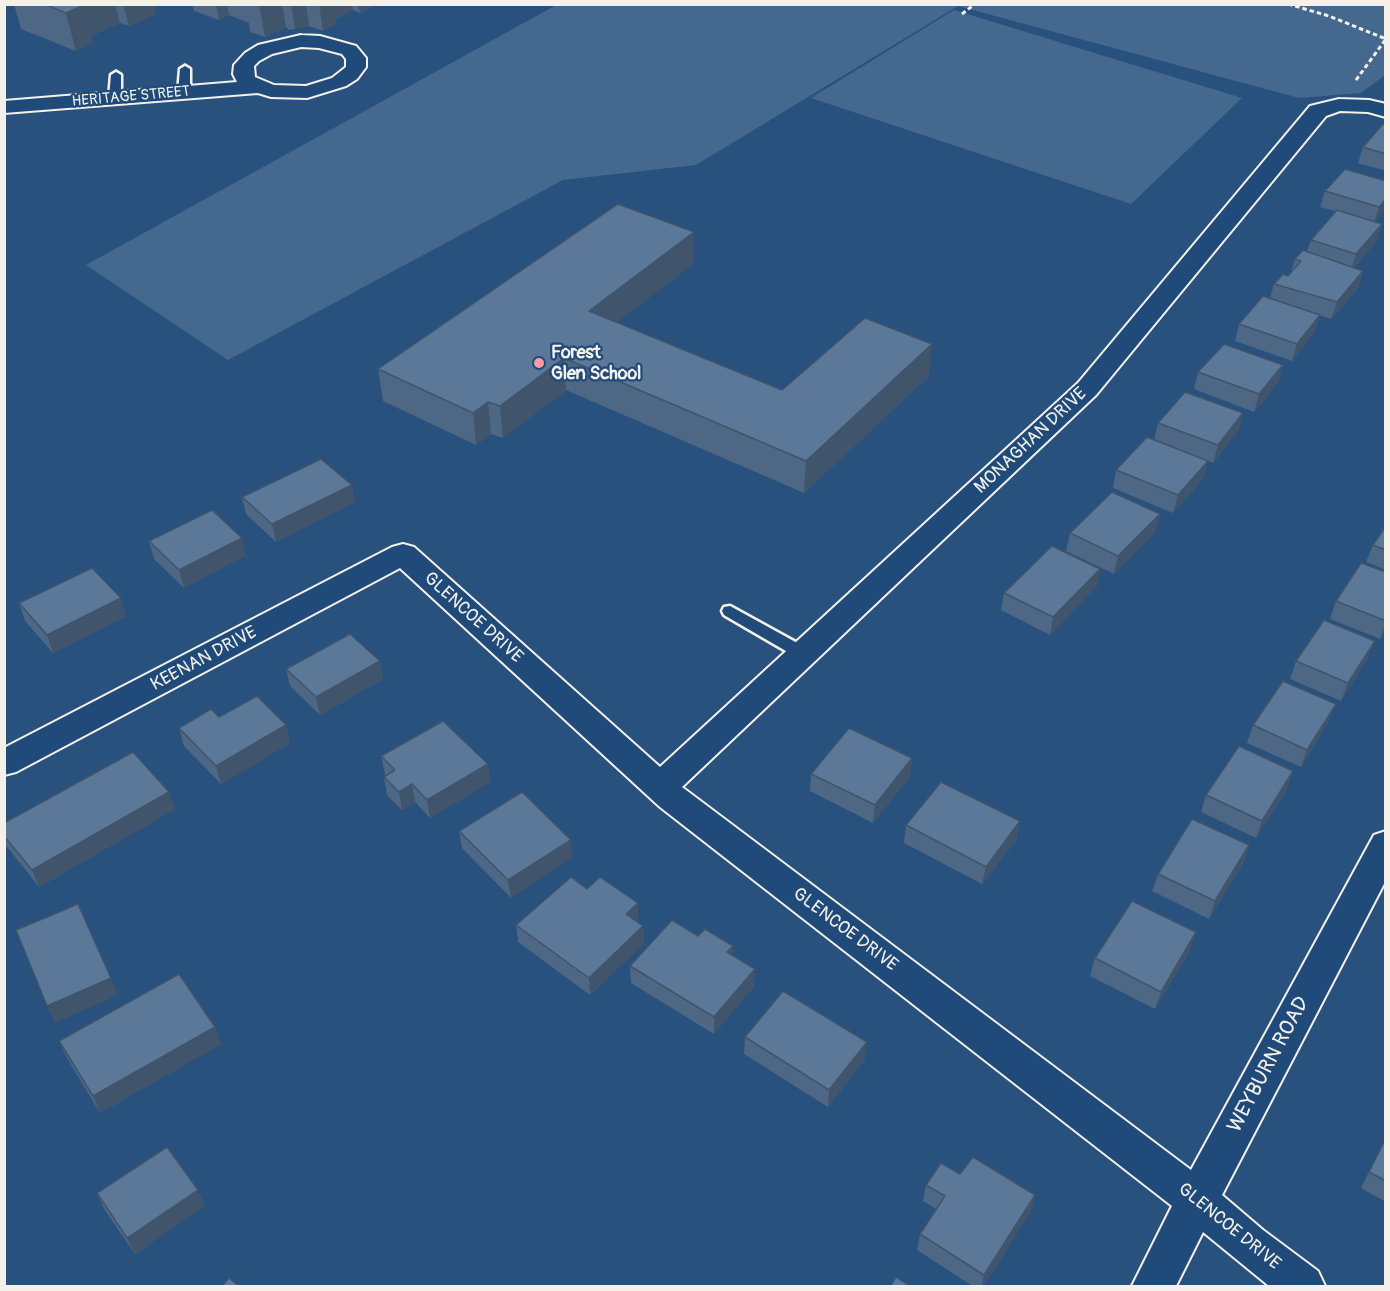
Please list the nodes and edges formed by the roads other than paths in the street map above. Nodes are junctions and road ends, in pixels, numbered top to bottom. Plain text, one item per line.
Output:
1 (185, 69) dead end
2 (116, 75) dead end
3 (257, 87) junction
4 (184, 93) junction
5 (115, 98) junction
6 (4, 107) edge
7 (1386, 111) edge
8 (403, 554) joint
9 (730, 610) dead end
10 (804, 654) junction
11 (4, 763) edge
12 (660, 787) junction
13 (1386, 845) edge
14 (1197, 1200) junction
15 (1154, 1287) edge
16 (1303, 1287) edge

1 - 4 lane
2 - 5 lane
3 - 3 street, HERITAGE STREET
3 - 4 street, HERITAGE STREET
4 - 5 street, HERITAGE STREET
5 - 6 street, HERITAGE STREET
7 - 10 street, MONAGHAN DRIVE
8 - 11 street, KEENAN DRIVE
8 - 12 street, GLENCOE DRIVE
9 - 10 lane
10 - 12 street, MONAGHAN DRIVE
12 - 14 street, GLENCOE DRIVE
13 - 14 street, WEYBURN ROAD
14 - 15 street, WEYBURN ROAD
14 - 16 street, GLENCOE DRIVE

